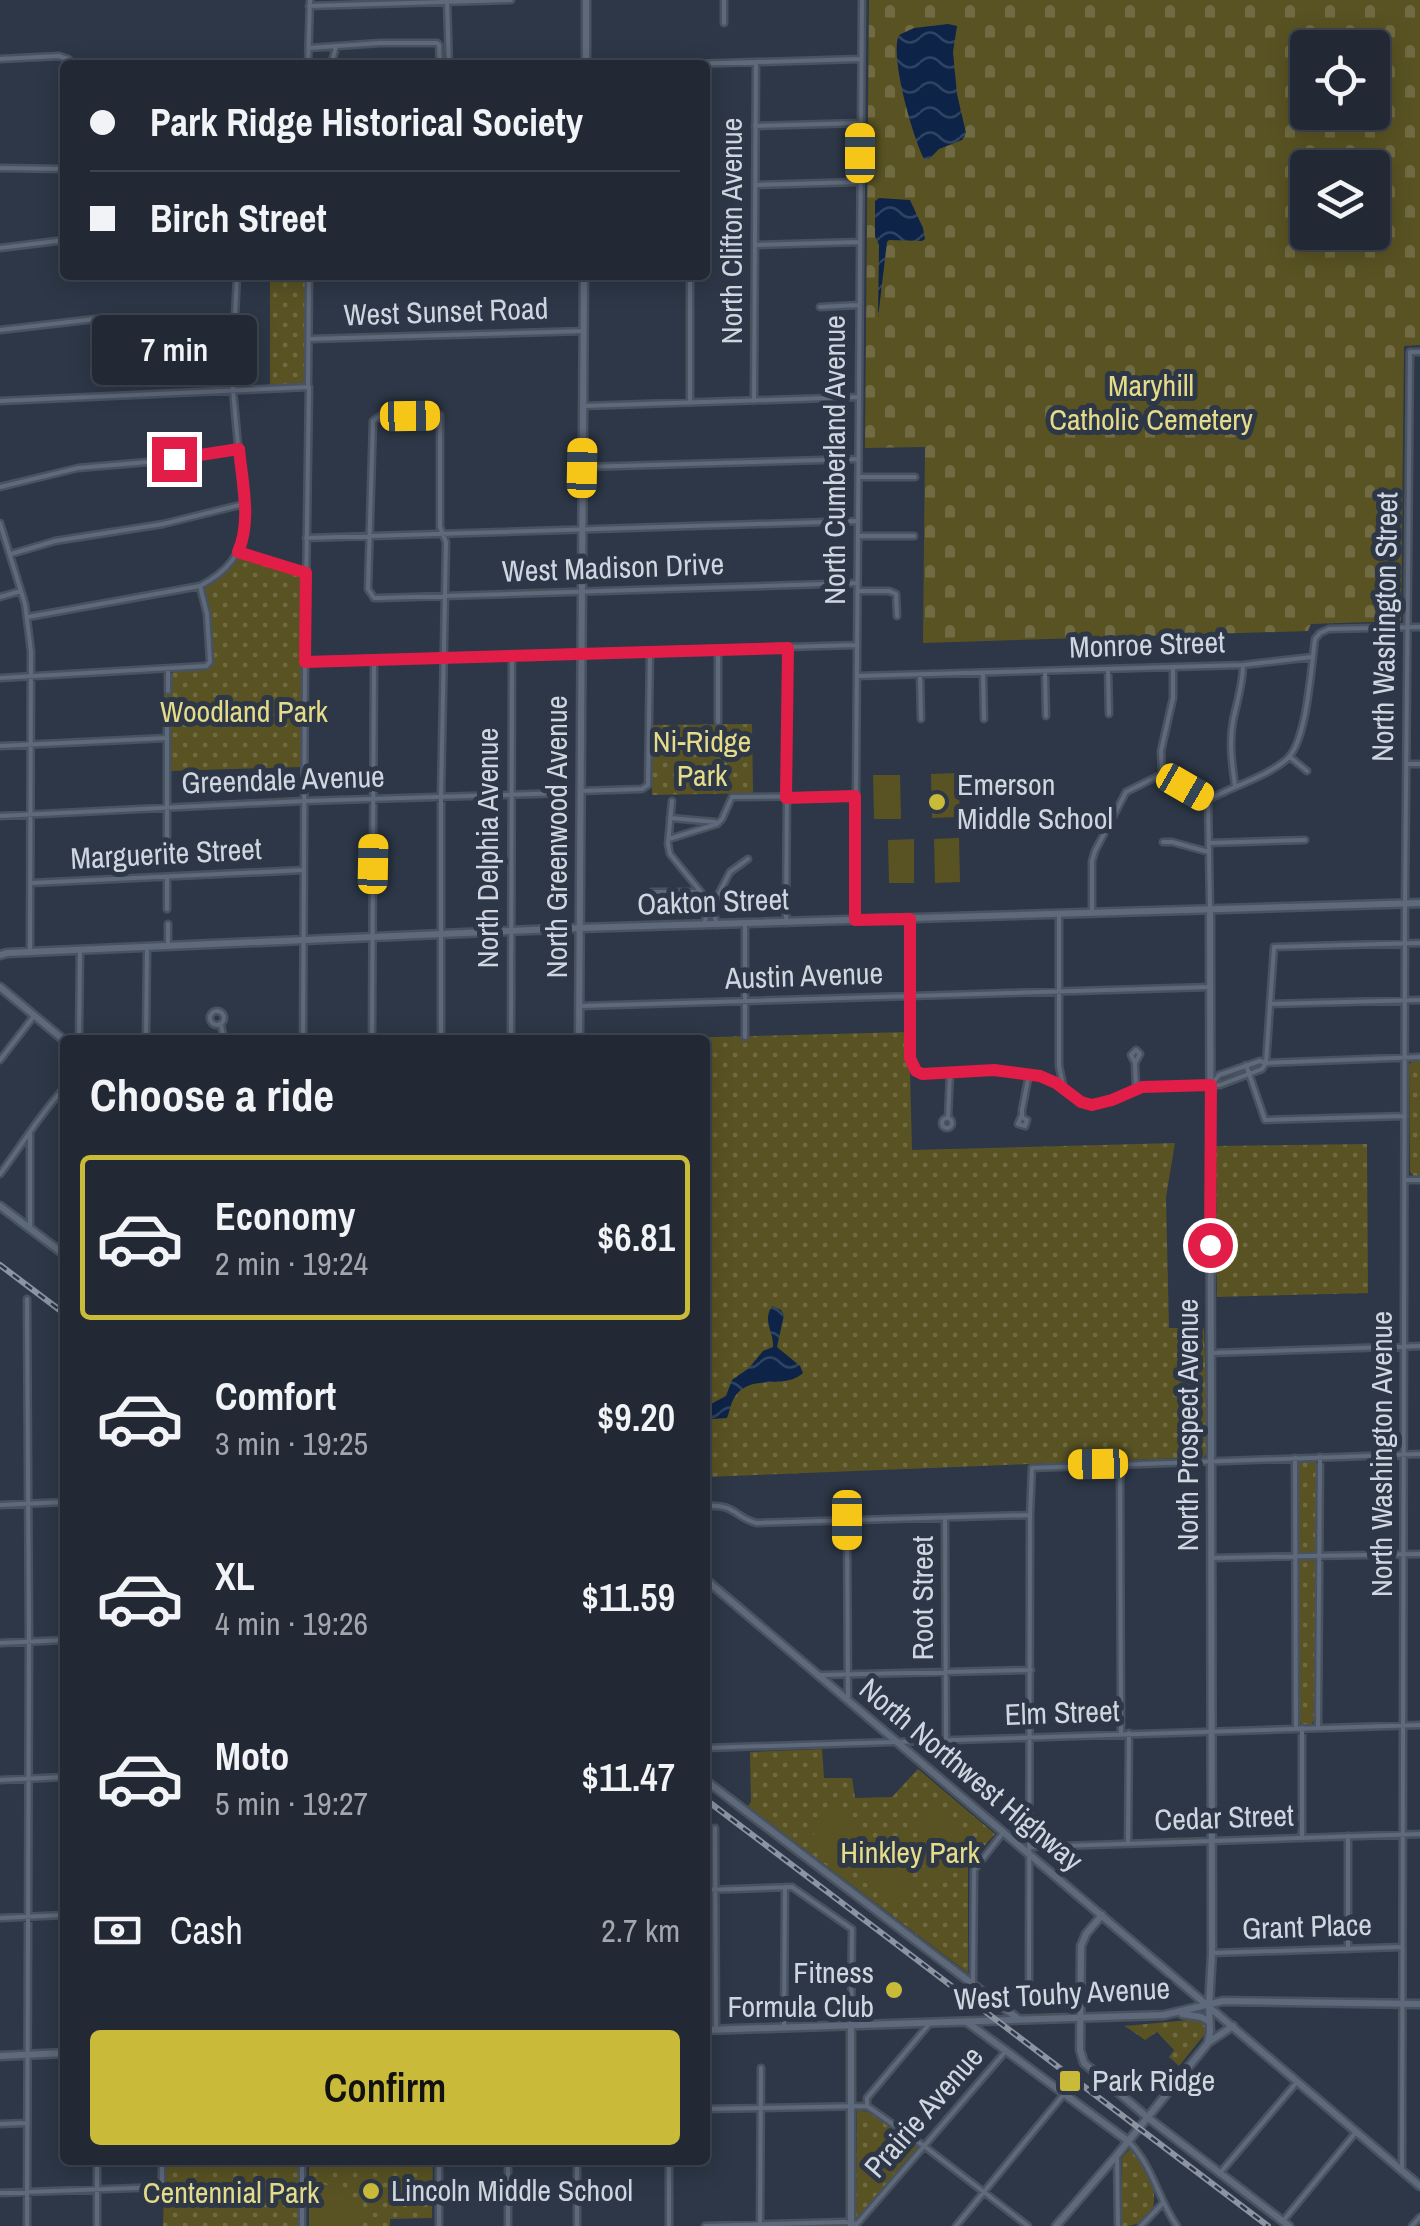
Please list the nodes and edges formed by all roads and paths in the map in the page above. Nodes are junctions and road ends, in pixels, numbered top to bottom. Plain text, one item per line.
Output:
1 (511, 0) edge
2 (586, 0) edge
3 (724, 0) edge
4 (862, 0) edge
5 (447, 2) edge
6 (310, 3) edge
7 (724, 24) dead end
8 (336, 47) junction
9 (308, 48) junction
10 (448, 54) junction
11 (440, 55) junction
12 (0, 59) edge
13 (860, 59) junction
14 (69, 60) edge
15 (308, 60) edge
16 (332, 60) edge
17 (440, 60) edge
18 (448, 60) edge
19 (586, 60) edge
20 (756, 62) junction
21 (710, 63) edge
22 (860, 123) junction
23 (756, 126) junction
24 (0, 168) edge
25 (60, 169) edge
26 (860, 182) junction
27 (755, 186) junction
28 (60, 241) edge
29 (859, 242) junction
30 (755, 244) junction
31 (0, 248) edge
32 (237, 280) edge
33 (310, 280) edge
34 (584, 280) edge
35 (690, 280) edge
36 (858, 305) junction
37 (820, 308) dead end
38 (235, 319) junction
39 (0, 330) edge
40 (584, 331) junction
41 (309, 339) junction
42 (1420, 352) edge
43 (309, 386) junction
44 (233, 390) junction
45 (858, 397) junction
46 (754, 400) junction
47 (0, 401) edge
48 (690, 402) junction
49 (583, 406) junction
50 (239, 449) junction
51 (857, 459) junction
52 (582, 468) junction
53 (915, 476) dead end
54 (858, 477) junction
55 (0, 488) edge
56 (244, 504) junction
57 (858, 521) junction
58 (0, 524) edge
59 (582, 530) junction
60 (443, 535) junction
61 (370, 536) junction
62 (858, 536) junction
63 (914, 536) dead end
64 (306, 538) junction
65 (238, 552) junction
66 (10, 554) junction
67 (306, 573) junction
68 (857, 583) junction
69 (200, 586) junction
70 (21, 590) junction
71 (582, 592) junction
72 (857, 592) junction
73 (445, 596) junction
74 (0, 597) edge
75 (896, 616) dead end
76 (28, 617) junction
77 (1420, 627) edge
78 (1408, 628) junction
79 (856, 645) junction
80 (788, 648) junction
81 (718, 650) junction
82 (650, 652) junction
83 (581, 654) junction
84 (512, 656) junction
85 (1312, 657) junction
86 (444, 658) junction
87 (374, 660) junction
88 (305, 662) junction
89 (1243, 665) junction
90 (1173, 666) junction
91 (168, 669) junction
92 (1108, 669) junction
93 (1045, 671) junction
94 (983, 673) junction
95 (920, 675) junction
96 (32, 676) junction
97 (856, 676) junction
98 (0, 678) edge
99 (168, 691) dead end
100 (168, 709) dead end
101 (1108, 714) dead end
102 (1046, 716) dead end
103 (984, 718) dead end
104 (921, 719) dead end
105 (718, 722) dead end
106 (167, 738) junction
107 (32, 744) junction
108 (0, 746) edge
109 (1290, 757) junction
110 (1406, 764) junction
111 (1420, 764) edge
112 (1306, 771) dead end
113 (1162, 774) junction
114 (1236, 786) junction
115 (580, 791) junction
116 (567, 793) dead end
117 (511, 794) junction
118 (441, 796) junction
119 (855, 796) junction
120 (786, 798) junction
121 (374, 799) junction
122 (1208, 800) junction
123 (304, 801) junction
124 (672, 801) dead end
125 (167, 808) junction
126 (31, 814) junction
127 (0, 816) edge
128 (670, 818) junction
129 (719, 822) junction
130 (668, 839) junction
131 (1304, 840) dead end
132 (1163, 842) dead end
133 (1209, 843) junction
134 (167, 844) dead end
135 (1209, 852) junction
136 (748, 859) dead end
137 (304, 870) junction
138 (167, 876) junction
139 (31, 883) junction
140 (652, 892) dead end
141 (702, 892) junction
142 (1405, 903) junction
143 (1420, 903) edge
144 (710, 906) junction
145 (167, 909) dead end
146 (1210, 909) junction
147 (1092, 913) junction
148 (1060, 914) junction
149 (910, 919) junction
150 (855, 920) junction
151 (786, 922) junction
152 (168, 924) dead end
153 (717, 924) junction
154 (745, 924) junction
155 (704, 925) junction
156 (579, 928) junction
157 (509, 931) junction
158 (440, 934) junction
159 (372, 936) junction
160 (304, 939) junction
161 (1420, 943) edge
162 (1405, 944) junction
163 (168, 945) junction
164 (146, 946) junction
165 (80, 949) junction
166 (30, 952) junction
167 (2, 953) edge
168 (0, 987) edge
169 (1210, 987) junction
170 (1060, 991) junction
171 (910, 996) junction
172 (745, 1000) junction
173 (1405, 1000) junction
174 (1420, 1000) edge
175 (1270, 1004) junction
176 (579, 1006) junction
177 (34, 1016) junction
178 (220, 1024) dead end
179 (79, 1035) edge
180 (146, 1035) edge
181 (223, 1035) edge
182 (303, 1035) edge
183 (372, 1035) edge
184 (441, 1035) edge
185 (511, 1035) edge
186 (579, 1035) edge
187 (745, 1036) dead end
188 (60, 1037) edge
189 (1405, 1058) junction
190 (1420, 1058) edge
191 (0, 1060) edge
192 (1136, 1063) dead end
193 (1266, 1063) junction
194 (1246, 1065) junction
195 (1059, 1066) junction
196 (950, 1073) junction
197 (1029, 1074) junction
198 (1249, 1074) junction
199 (1046, 1078) junction
200 (1211, 1085) junction
201 (1065, 1089) junction
202 (1136, 1089) junction
203 (60, 1092) edge
204 (1405, 1116) junction
205 (1022, 1117) dead end
206 (948, 1118) dead end
207 (30, 1134) junction
208 (0, 1174) edge
209 (1404, 1180) junction
210 (1420, 1180) edge
211 (0, 1206) edge
212 (30, 1229) junction
213 (60, 1251) edge
214 (27, 1299) dead end
215 (1405, 1346) junction
216 (1420, 1346) edge
217 (1210, 1352) junction
218 (1420, 1454) edge
219 (1404, 1455) junction
220 (1320, 1457) junction
221 (1294, 1458) junction
222 (1210, 1460) junction
223 (1120, 1464) junction
224 (60, 1502) edge
225 (29, 1504) junction
226 (0, 1505) edge
227 (710, 1506) edge
228 (1030, 1514) junction
229 (945, 1517) junction
230 (847, 1520) junction
231 (1404, 1554) junction
232 (1420, 1554) edge
233 (1295, 1556) junction
234 (1319, 1556) junction
235 (1211, 1558) junction
236 (710, 1584) edge
237 (60, 1640) edge
238 (29, 1641) junction
239 (0, 1642) edge
240 (1031, 1670) junction
241 (946, 1672) junction
242 (848, 1674) junction
243 (818, 1675) junction
244 (848, 1700) junction
245 (1403, 1725) junction
246 (1420, 1725) edge
247 (1318, 1727) junction
248 (1299, 1728) junction
249 (1210, 1730) junction
250 (1129, 1733) junction
251 (1121, 1734) junction
252 (1030, 1736) junction
253 (946, 1739) junction
254 (895, 1741) junction
255 (710, 1748) edge
256 (60, 1776) edge
257 (28, 1778) junction
258 (0, 1780) edge
259 (710, 1784) edge
260 (716, 1828) dead end
261 (1003, 1833) junction
262 (1403, 1834) junction
263 (1420, 1834) edge
264 (1348, 1836) junction
265 (1302, 1837) junction
266 (1210, 1840) junction
267 (1128, 1843) junction
268 (1030, 1851) junction
269 (785, 1887) junction
270 (716, 1889) junction
271 (710, 1890) edge
272 (60, 1915) edge
273 (1102, 1915) junction
274 (28, 1916) junction
275 (0, 1918) edge
276 (1403, 1947) junction
277 (1348, 1949) junction
278 (1212, 1953) junction
279 (973, 1984) junction
280 (1024, 2000) dead end
281 (1402, 2004) junction
282 (1420, 2004) edge
283 (1209, 2005) junction
284 (1176, 2013) junction
285 (1081, 2017) junction
286 (1018, 2019) junction
287 (966, 2021) junction
288 (930, 2024) junction
289 (1210, 2024) junction
290 (851, 2026) junction
291 (1233, 2026) junction
292 (784, 2027) junction
293 (710, 2030) edge
294 (716, 2030) junction
295 (1208, 2043) junction
296 (1007, 2050) junction
297 (60, 2053) edge
298 (28, 2054) junction
299 (0, 2056) edge
300 (761, 2068) dead end
301 (1297, 2082) junction
302 (1065, 2094) junction
303 (852, 2105) junction
304 (867, 2106) junction
305 (761, 2108) junction
306 (710, 2109) edge
307 (1147, 2117) junction
308 (27, 2123) junction
309 (0, 2124) edge
310 (1356, 2132) junction
311 (1128, 2141) junction
312 (924, 2146) junction
313 (1118, 2155) junction
314 (97, 2165) edge
315 (162, 2165) edge
316 (302, 2165) edge
317 (439, 2165) edge
318 (508, 2165) edge
319 (577, 2165) edge
320 (669, 2165) edge
321 (1402, 2170) junction
322 (1220, 2173) junction
323 (1420, 2186) edge
324 (97, 2189) junction
325 (27, 2191) junction
326 (0, 2192) edge
327 (984, 2192) junction
328 (1164, 2204) junction
329 (1420, 2217) edge
330 (1286, 2223) edge
331 (760, 2225) edge
332 (851, 2225) edge
333 (27, 2226) edge
334 (97, 2226) edge
335 (302, 2226) edge
336 (439, 2226) edge
337 (508, 2226) edge
338 (577, 2226) edge
339 (669, 2226) edge
340 (705, 2226) edge
341 (956, 2226) edge
342 (1028, 2226) edge
343 (1056, 2226) edge
344 (1118, 2226) edge
345 (1141, 2226) edge
346 (1178, 2226) edge
347 (1412, 2226) edge

1 - 5 street
2 - 19 main road
3 - 7 street
4 - 13 street, North Cumberland Avenue
5 - 6 street
5 - 10 street
6 - 9 street
8 - 9 street
8 - 11 street
8 - 16 street
9 - 15 street
10 - 11 street
10 - 18 street
11 - 17 street
12 - 14 street
13 - 20 street
13 - 22 street, North Cumberland Avenue
20 - 21 street
20 - 23 street, North Clifton Avenue
22 - 23 street
22 - 26 street, North Cumberland Avenue
23 - 27 street, North Clifton Avenue
24 - 25 street
26 - 27 street
26 - 29 street, North Cumberland Avenue
27 - 30 street, North Clifton Avenue
28 - 31 street
29 - 30 street
29 - 36 street, North Cumberland Avenue
30 - 46 street, North Clifton Avenue
32 - 38 street
33 - 41 street
34 - 40 main road, North Greenwood Avenue
35 - 48 street
36 - 37 street
36 - 45 street, North Cumberland Avenue
38 - 39 street
38 - 44 street
40 - 41 street, West Sunset Road
40 - 49 main road, North Greenwood Avenue
41 - 43 street
42 - 78 street, North Washington Street
43 - 44 street
43 - 64 street
44 - 47 street
44 - 50 street
45 - 46 street
45 - 51 street, North Cumberland Avenue
46 - 48 street
48 - 49 street
49 - 52 main road, North Greenwood Avenue
50 - 55 street
50 - 56 street
51 - 52 street
51 - 54 street, North Cumberland Avenue
52 - 59 main road, North Greenwood Avenue
53 - 54 street
54 - 57 street, North Cumberland Avenue
56 - 65 street
56 - 66 street
57 - 59 street
57 - 62 street, North Cumberland Avenue
58 - 66 street
59 - 60 street
59 - 71 main road, North Greenwood Avenue
60 - 61 street
60 - 61 street
60 - 73 street
61 - 64 street
61 - 73 street, West Madison Drive
62 - 63 street
62 - 68 street, North Cumberland Avenue
64 - 67 street
65 - 67 street
65 - 69 street
66 - 70 street
67 - 88 street
68 - 71 street, West Madison Drive
68 - 72 street, North Cumberland Avenue
69 - 76 street
69 - 91 street
70 - 74 street
70 - 76 street
71 - 73 street, West Madison Drive
71 - 83 main road, North Greenwood Avenue
72 - 75 street
72 - 79 street, North Cumberland Avenue
73 - 86 street
76 - 96 street
77 - 78 street
78 - 85 street
78 - 110 street, North Washington Street
79 - 80 street
79 - 97 street, North Cumberland Avenue
80 - 81 street
80 - 120 street
81 - 82 street
81 - 105 street
82 - 83 street
82 - 115 street
83 - 84 street
83 - 115 main road, North Greenwood Avenue
84 - 86 street
84 - 117 street, North Delphia Avenue
85 - 89 street, Monroe Street
85 - 109 street
86 - 87 street
86 - 118 street
87 - 88 street
87 - 121 street
88 - 123 street
89 - 90 street, Monroe Street
89 - 114 street
90 - 92 street, Monroe Street
90 - 113 street
91 - 96 street
91 - 99 street
92 - 93 street, Monroe Street
92 - 101 street
93 - 94 street, Monroe Street
93 - 102 street
94 - 95 street, Monroe Street
94 - 103 street
95 - 97 street, Monroe Street
95 - 104 street
96 - 98 street
96 - 107 street
97 - 119 street, North Cumberland Avenue
100 - 106 street
106 - 107 street
106 - 125 street
107 - 108 street
107 - 126 street
109 - 112 street
109 - 114 street
110 - 111 street
110 - 142 street, North Washington Street
113 - 122 street
113 - 147 street
114 - 122 street
115 - 156 main road, North Greenwood Avenue
116 - 117 street, Greendale Avenue
117 - 118 street, Greendale Avenue
117 - 157 street, North Delphia Avenue
118 - 121 street, Greendale Avenue
118 - 158 street
119 - 120 street
119 - 150 street, North Cumberland Avenue
120 - 129 street
120 - 151 street
121 - 123 street, Greendale Avenue
121 - 159 street
122 - 133 street, North Prospect Avenue
123 - 125 street, Greendale Avenue
123 - 137 street
124 - 128 street
125 - 126 street, Greendale Avenue
125 - 134 street
126 - 127 street, Greendale Avenue
126 - 139 street
128 - 129 street
128 - 130 street
129 - 130 street
130 - 141 street
131 - 133 street
132 - 135 street
133 - 135 street, North Prospect Avenue
135 - 146 street, North Prospect Avenue
136 - 144 street
137 - 138 street, Marguerite Street
137 - 160 street
138 - 139 street, Marguerite Street
138 - 145 street
139 - 166 street
140 - 141 street
141 - 144 street
142 - 143 main road, Oakton Street
142 - 146 main road, Oakton Street
142 - 162 street, North Washington Avenue
144 - 153 street
144 - 155 street
146 - 147 main road, Oakton Street
146 - 169 main road, North Prospect Avenue
147 - 148 main road, Oakton Street
148 - 149 main road, Oakton Street
148 - 170 street
149 - 150 main road, Oakton Street
149 - 171 street
150 - 151 main road, Oakton Street
151 - 154 main road, Oakton Street
152 - 163 street
153 - 154 main road, Oakton Street
153 - 155 main road, Oakton Street
154 - 172 street
155 - 156 main road, Oakton Street
156 - 157 main road, Oakton Street
156 - 176 main road, North Greenwood Avenue
157 - 158 main road, Oakton Street
157 - 185 street, North Delphia Avenue
158 - 159 main road, Oakton Street
158 - 184 street
159 - 160 main road, Oakton Street
159 - 183 street
160 - 163 main road, Oakton Street
160 - 182 street
161 - 162 street
162 - 173 street, North Washington Avenue
162 - 175 street
163 - 164 main road, Oakton Street
164 - 165 main road, Oakton Street
164 - 180 street
165 - 166 main road, Oakton Street
165 - 179 street
166 - 167 main road, Oakton Street
168 - 177 main road
169 - 170 street, Austin Avenue
169 - 200 main road, North Prospect Avenue
170 - 171 street, Austin Avenue
170 - 195 street
171 - 172 street, Austin Avenue
171 - 196 street
172 - 176 street, Austin Avenue
172 - 187 street
173 - 174 street
173 - 175 street
173 - 189 street, North Washington Avenue
175 - 193 street
176 - 186 main road, North Greenwood Avenue
177 - 188 main road
177 - 191 street
178 - 181 street
189 - 190 street
189 - 193 street
189 - 204 street, North Washington Avenue
192 - 202 street
193 - 194 street
193 - 198 street
194 - 198 street
194 - 200 street
195 - 199 street
195 - 201 street
196 - 197 street
196 - 206 street
197 - 199 street
197 - 205 street
198 - 200 street
198 - 204 street
199 - 201 street
200 - 202 street
200 - 217 main road, North Prospect Avenue
201 - 202 street
203 - 207 street
204 - 209 street, North Washington Avenue
207 - 208 street
207 - 212 street
209 - 210 street
209 - 215 street, North Washington Avenue
211 - 212 main road
212 - 213 main road
214 - 225 street
215 - 216 street
215 - 217 street
215 - 219 street, North Washington Avenue
217 - 222 main road, North Prospect Avenue
218 - 219 street
219 - 220 street
219 - 231 street, North Washington Avenue
220 - 221 street
220 - 234 street
221 - 222 street
221 - 233 street
222 - 223 street
222 - 235 main road, North Prospect Avenue
223 - 228 street
223 - 251 street
224 - 225 street
225 - 226 street
225 - 238 street
227 - 230 street
228 - 229 street
228 - 240 street
229 - 230 street
229 - 241 street, Root Street
230 - 242 street
231 - 232 street
231 - 234 street
231 - 245 street, North Washington Avenue
233 - 234 street
233 - 235 street
233 - 248 street
234 - 247 street
235 - 249 main road, North Prospect Avenue
236 - 243 main road, North Northwest Highway
237 - 238 street
238 - 239 street
238 - 257 street
240 - 241 street
240 - 252 street
241 - 242 street
241 - 253 street, Root Street
242 - 243 street
242 - 244 street
243 - 244 main road, North Northwest Highway
244 - 254 main road, North Northwest Highway
245 - 246 street, Elm Street
245 - 247 street, Elm Street
245 - 262 street, North Washington Avenue
247 - 248 street, Elm Street
248 - 249 street, Elm Street
248 - 265 street
249 - 250 street, Elm Street
249 - 266 main road, North Prospect Avenue
250 - 251 street, Elm Street
250 - 267 street
251 - 252 street, Elm Street
252 - 253 street, Elm Street
252 - 268 street
253 - 254 street, Elm Street
254 - 255 street, Elm Street
254 - 261 main road, North Northwest Highway
256 - 257 street
257 - 258 street
257 - 274 street
259 - 279 main road
260 - 270 street
261 - 268 main road, North Northwest Highway
261 - 279 street
262 - 263 street, Cedar Street
262 - 264 street, Cedar Street
262 - 276 street, North Washington Avenue
264 - 265 street, Cedar Street
264 - 277 street
265 - 266 street, Cedar Street
266 - 267 street, Cedar Street
266 - 278 main road, North Prospect Avenue
267 - 268 street, Cedar Street
268 - 273 main road, North Northwest Highway
268 - 280 street
269 - 270 street
269 - 290 street
269 - 292 street
270 - 271 street
270 - 294 street
272 - 274 street
273 - 283 main road, North Northwest Highway
273 - 285 main road
274 - 275 street
274 - 298 street
276 - 277 street, Grant Place
276 - 281 street, North Washington Avenue
277 - 278 street, Grant Place
278 - 283 main road, North Prospect Avenue
279 - 286 main road
281 - 282 main road, West Touhy Avenue
281 - 283 main road, West Touhy Avenue
281 - 321 street, North Washington Avenue
283 - 284 main road, West Touhy Avenue
283 - 289 main road, North Prospect Avenue
283 - 291 main road, North Northwest Highway
284 - 285 main road, West Touhy Avenue
284 - 289 main road
285 - 286 main road, West Touhy Avenue
285 - 307 main road
286 - 287 main road, West Touhy Avenue
287 - 288 main road, West Touhy Avenue
287 - 296 main road
288 - 290 main road, West Touhy Avenue
288 - 304 street
289 - 295 main road, North Prospect Avenue
290 - 292 main road, West Touhy Avenue
290 - 303 main road
291 - 295 main road
291 - 301 main road, North Northwest Highway
292 - 294 main road, West Touhy Avenue
293 - 294 main road, West Touhy Avenue
295 - 307 main road
296 - 302 main road
296 - 312 street, Prairie Avenue
297 - 298 main road
298 - 299 main road
298 - 308 street
300 - 305 street
301 - 310 main road, North Northwest Highway
301 - 322 street
302 - 311 main road
302 - 327 street
303 - 304 street
303 - 305 street
303 - 332 main road
304 - 312 street
305 - 306 street
305 - 331 street
307 - 311 main road
307 - 322 main road
308 - 309 street
308 - 325 street
310 - 321 main road, North Northwest Highway
310 - 330 street
311 - 313 main road
311 - 328 street
312 - 327 street
312 - 332 street, Prairie Avenue
313 - 343 main road
313 - 344 street
314 - 324 street
315 - 324 street
316 - 335 street
317 - 336 street
318 - 337 street
319 - 338 street
320 - 339 street
321 - 323 main road, North Northwest Highway
322 - 330 main road
324 - 325 street
324 - 334 street
325 - 326 street
325 - 333 street
327 - 341 street
327 - 342 street
328 - 345 street
328 - 346 street
329 - 347 street
331 - 332 street
331 - 340 street

